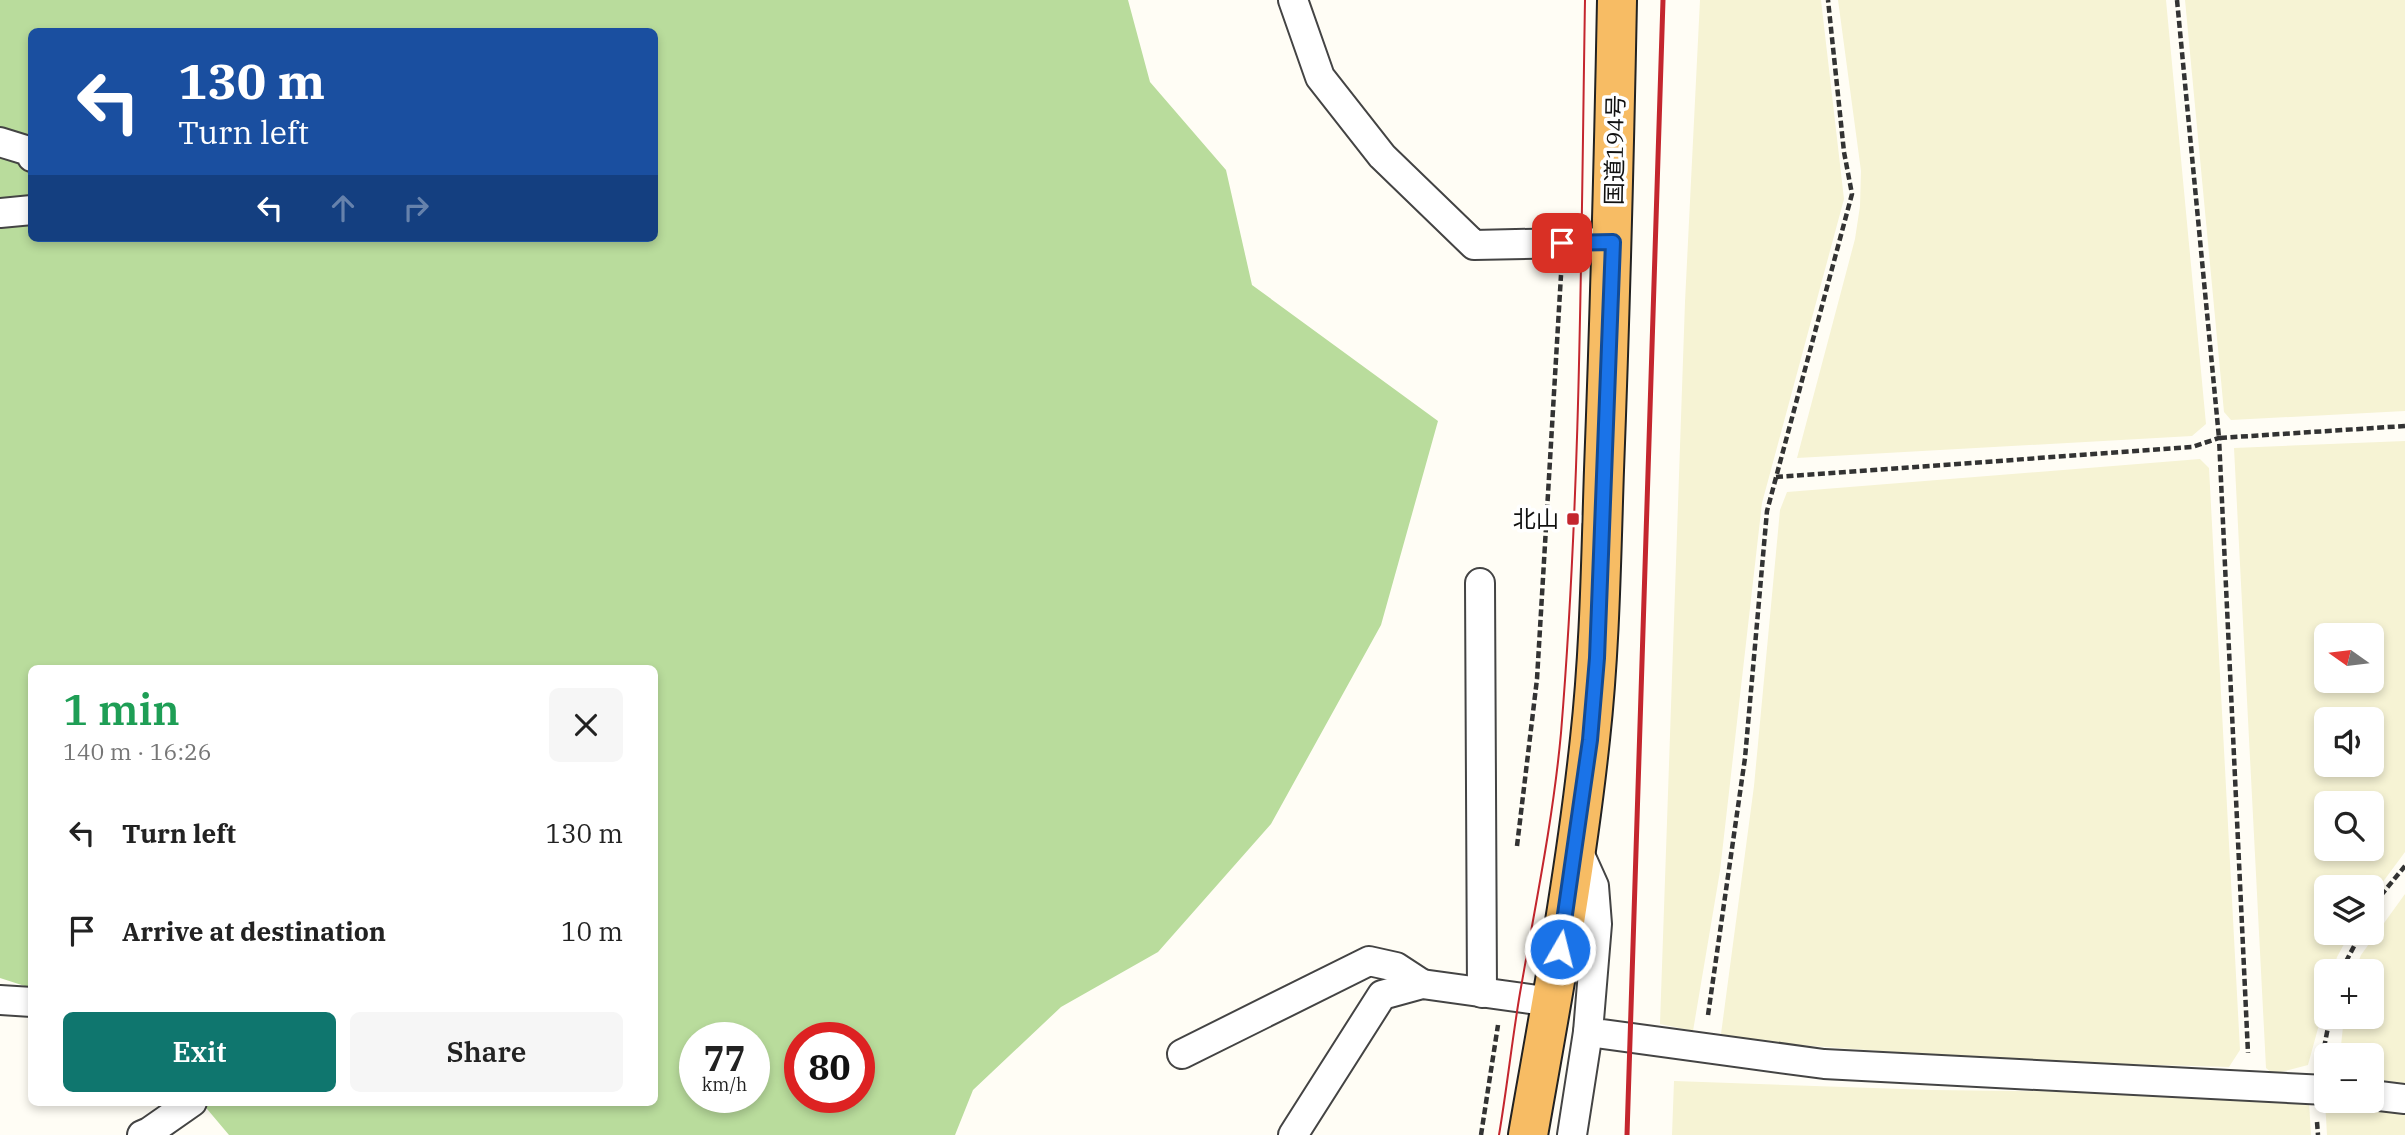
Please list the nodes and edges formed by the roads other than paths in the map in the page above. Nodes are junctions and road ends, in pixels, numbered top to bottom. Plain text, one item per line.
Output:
1 (1293, 0) edge
2 (1617, 0) edge
3 (0, 142) edge
4 (28, 151) edge
5 (28, 210) edge
6 (0, 214) edge
7 (1613, 242) junction
8 (1480, 583) dead end
9 (1575, 844) junction
10 (1422, 984) junction
11 (1492, 994) junction
12 (0, 1000) edge
13 (28, 1002) edge
14 (1552, 1002) junction
15 (1588, 1032) junction
16 (1182, 1054) dead end
17 (2314, 1089) edge
18 (2384, 1097) edge
19 (2405, 1099) edge
20 (186, 1106) edge
21 (142, 1135) edge
22 (1293, 1135) edge
23 (1528, 1135) edge
24 (1572, 1135) edge

1 - 7 street
2 - 7 highway, 国道194号
3 - 4 street
5 - 6 street
7 - 9 highway, 国道194号
8 - 11 street
9 - 14 highway, 国道194号
9 - 15 street
10 - 11 street
10 - 16 street
10 - 22 street
11 - 14 street
12 - 13 street
14 - 23 highway, 国道194号
15 - 17 street
15 - 24 street
18 - 19 street
20 - 21 street

